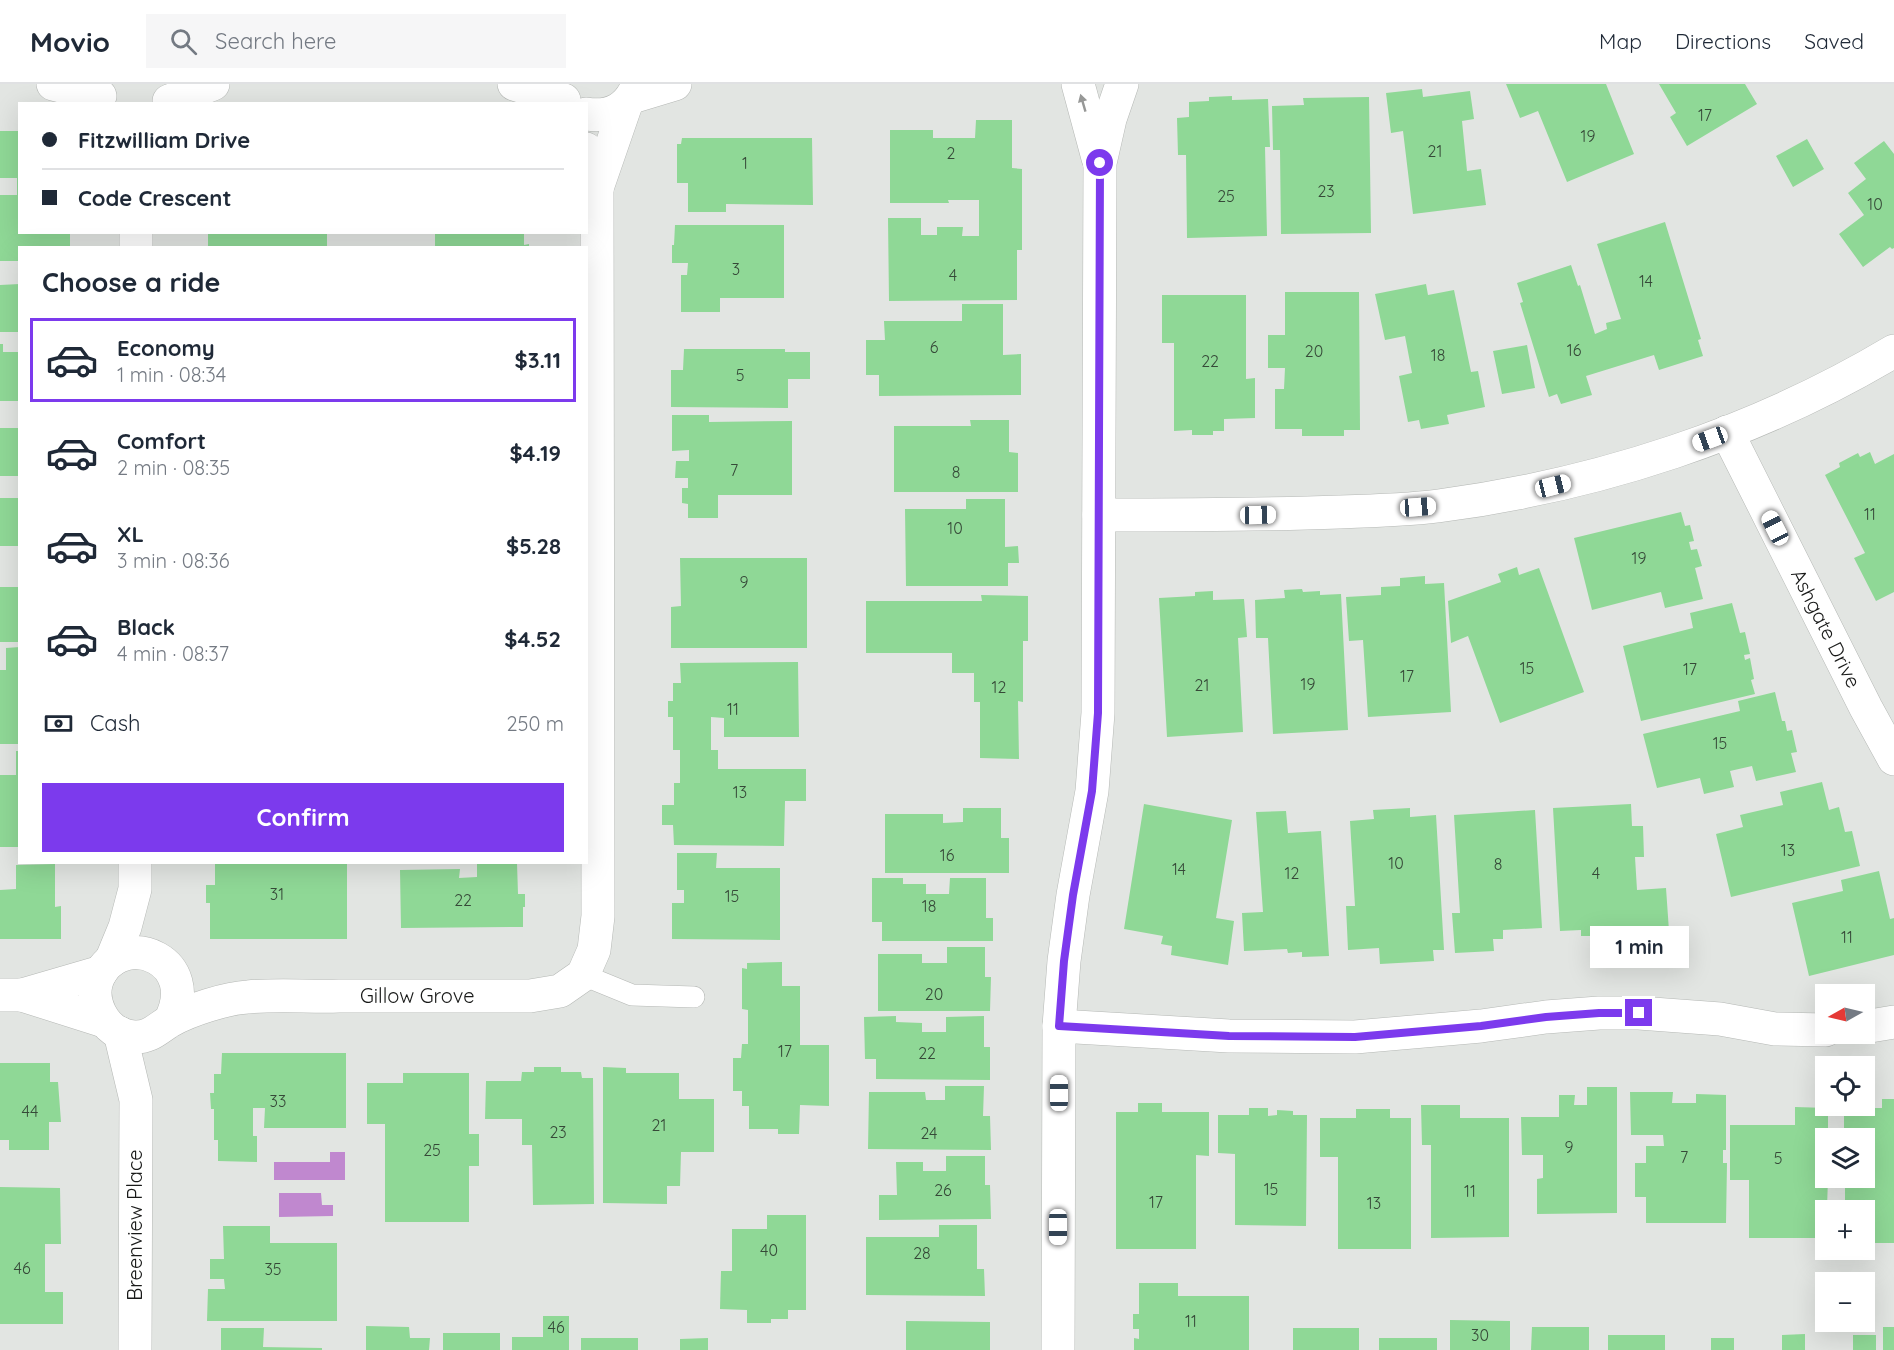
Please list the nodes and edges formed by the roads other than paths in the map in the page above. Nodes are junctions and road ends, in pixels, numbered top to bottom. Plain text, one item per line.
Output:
1 (53, 84) edge
2 (213, 84) edge
3 (514, 84) edge
4 (675, 84) edge
5 (1078, 84) edge
6 (1122, 84) edge
7 (100, 95) edge
8 (632, 95) edge
9 (170, 96) edge
10 (569, 100) edge
11 (588, 110) edge
12 (588, 156) edge
13 (1100, 163) junction
14 (597, 188) junction
15 (1894, 351) edge
16 (1727, 432) junction
17 (1099, 515) junction
18 (1894, 759) edge
19 (135, 876) edge
20 (166, 966) junction
21 (106, 967) junction
22 (583, 975) junction
23 (11, 995) edge
24 (246, 997) junction
25 (694, 997) dead end
26 (1894, 1022) edge
27 (1875, 1025) edge
28 (164, 1026) junction
29 (1059, 1026) junction
30 (112, 1027) junction
31 (1815, 1030) edge
32 (135, 1100) junction
33 (135, 1350) edge
34 (1058, 1350) edge

1 - 7 street
2 - 9 street
3 - 10 street
4 - 8 street
13 -> 5 street
6 - 13 street
8 - 11 street
8 - 14 street
12 - 14 street
13 - 17 street
14 - 22 street
15 - 16 street
16 - 17 street
16 - 18 street, Ashgate Drive
17 - 29 street
19 - 20 street
19 - 21 street
20 - 21 street
20 - 24 street, Gillow Grove
20 - 28 street
21 - 23 street
21 - 30 street
22 - 24 street, Gillow Grove
22 - 25 lane
23 - 30 street
24 - 28 street, Gillow Grove
26 - 27 street
28 - 30 street
28 - 32 street, Breenview Place
29 - 31 street
29 - 34 street
30 - 32 street, Breenview Place
32 - 33 street, Breenview Place

